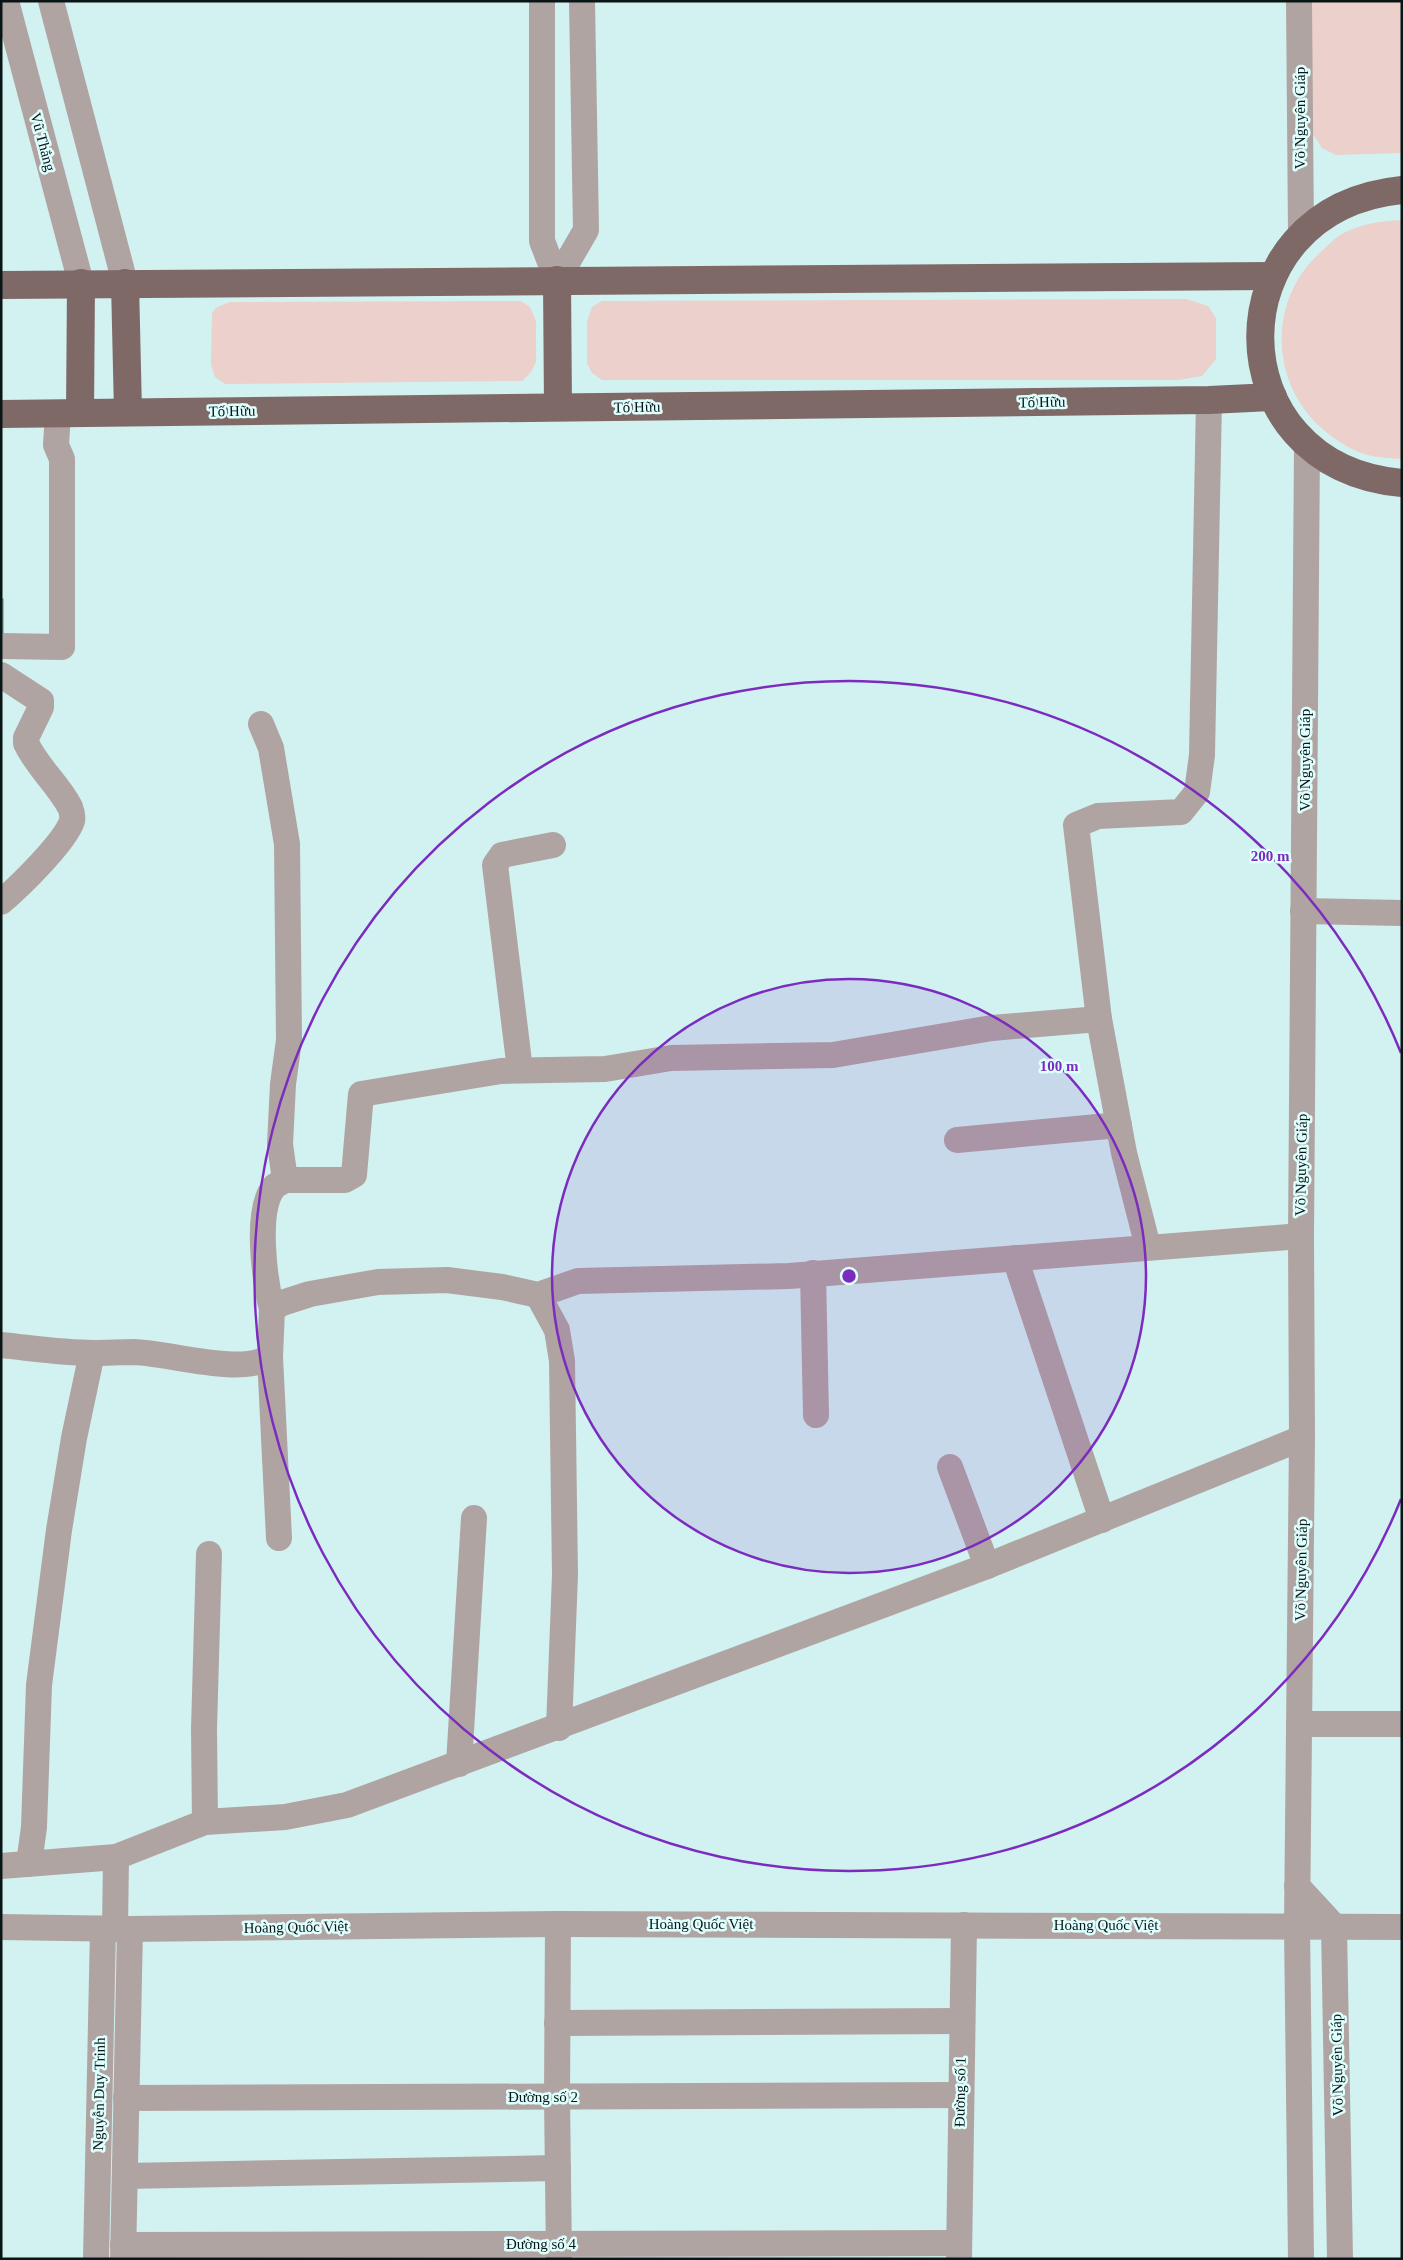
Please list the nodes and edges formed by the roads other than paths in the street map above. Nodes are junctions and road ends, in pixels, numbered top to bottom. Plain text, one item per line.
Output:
1 (6, 1) edge
2 (51, 1) edge
3 (542, 1) edge
4 (582, 1) edge
5 (1299, 1) edge
6 (542, 137) junction
7 (584, 137) junction
8 (1402, 190) edge
9 (1301, 234) junction
10 (1273, 276) junction
11 (557, 280) junction
12 (81, 283) junction
13 (125, 283) junction
14 (1, 285) edge
15 (1273, 397) junction
16 (1209, 400) junction
17 (558, 407) junction
18 (128, 412) junction
19 (69, 413) junction
20 (1, 414) edge
21 (1307, 445) junction
22 (1402, 482) edge
23 (1, 646) edge
24 (1, 675) edge
25 (261, 724) dead end
26 (553, 845) dead end
27 (1, 902) edge
28 (1304, 911) junction
29 (1402, 913) edge
30 (1099, 1019) junction
31 (520, 1070) junction
32 (1119, 1125) junction
33 (956, 1140) dead end
34 (285, 1180) junction
35 (1301, 1236) junction
36 (1148, 1247) junction
37 (1015, 1258) junction
38 (813, 1273) junction
39 (538, 1295) junction
40 (272, 1309) junction
41 (1, 1345) edge
42 (92, 1353) junction
43 (270, 1358) junction
44 (816, 1415) dead end
45 (1302, 1438) junction
46 (950, 1467) dead end
47 (474, 1518) dead end
48 (1102, 1520) junction
49 (278, 1538) dead end
50 (209, 1554) dead end
51 (987, 1566) junction
52 (1299, 1724) junction
53 (1402, 1724) edge
54 (559, 1728) junction
55 (459, 1764) junction
56 (205, 1822) junction
57 (116, 1857) junction
58 (29, 1864) junction
59 (1, 1866) edge
60 (1297, 1886) junction
61 (558, 1924) junction
62 (964, 1925) junction
63 (1297, 1926) junction
64 (1334, 1926) junction
65 (1, 1927) edge
66 (1402, 1927) edge
67 (116, 1929) junction
68 (962, 2021) junction
69 (557, 2023) junction
70 (960, 2095) junction
71 (557, 2097) junction
72 (126, 2098) junction
73 (558, 2168) junction
74 (124, 2176) junction
75 (959, 2251) edge
76 (123, 2252) edge
77 (559, 2252) edge
78 (96, 2259) edge
79 (1301, 2259) edge
80 (1340, 2259) edge

1 - 12 street, Vũ Thắng
2 - 13 street
3 - 6 street
4 - 7 street
5 - 9 street, Võ Nguyên Giáp
6 - 7 street
6 - 11 street
7 - 11 street
8 - 9 main road
9 - 10 main road
10 - 11 main road
10 - 15 main road
11 - 13 main road
11 - 17 main road
12 - 13 main road
12 - 14 main road
12 - 19 main road
13 - 18 main road
15 - 16 main road, Tố Hữu
15 - 21 main road
16 - 17 main road, Tố Hữu
16 - 30 street
17 - 18 main road, Tố Hữu
18 - 19 main road, Tố Hữu
19 - 20 main road, Tố Hữu
19 - 23 street
21 - 22 main road
21 - 28 street, Võ Nguyên Giáp
24 - 27 street
25 - 34 street
26 - 31 street
28 - 29 street
28 - 35 street, Võ Nguyên Giáp
30 - 31 street
30 - 32 street
31 - 34 street
32 - 33 street
32 - 36 street
34 - 40 street
35 - 36 street
35 - 45 street, Võ Nguyên Giáp
36 - 37 street
37 - 38 street
37 - 48 street
38 - 39 street
38 - 44 street
39 - 40 street
39 - 54 street
40 - 43 street
41 - 42 street
42 - 43 street
42 - 58 street
43 - 49 street
45 - 48 street
45 - 52 street, Võ Nguyên Giáp
46 - 51 street
47 - 55 street
48 - 51 street
50 - 56 street
51 - 54 street
52 - 53 street
52 - 60 street, Võ Nguyên Giáp
54 - 55 street
55 - 56 street
56 - 57 street
57 - 58 street
57 - 67 street
58 - 59 street
60 - 63 street, Võ Nguyên Giáp
60 - 64 street
61 - 62 street, Hoàng Quốc Việt
61 - 67 street, Hoàng Quốc Việt
61 - 69 street
62 - 63 street, Hoàng Quốc Việt
62 - 68 street, Đường số 1
63 - 64 street, Hoàng Quốc Việt
63 - 79 street, Võ Nguyên Giáp
64 - 66 street, Hoàng Quốc Việt
64 - 80 street, Võ Nguyên Giáp
65 - 67 street, Hoàng Quốc Việt
67 - 72 street, Nguyễn Duy Trinh
67 - 78 street, Nguyễn Duy Trinh
68 - 69 street
68 - 70 street, Đường số 1
69 - 71 street
70 - 71 street, Đường số 2
70 - 75 street, Đường số 1
71 - 72 street, Đường số 2
71 - 73 street
72 - 74 street, Nguyễn Duy Trinh
73 - 74 street
73 - 77 street
74 - 76 street, Nguyễn Duy Trinh
75 - 77 street, Đường số 4
76 - 77 street, Đường số 4

